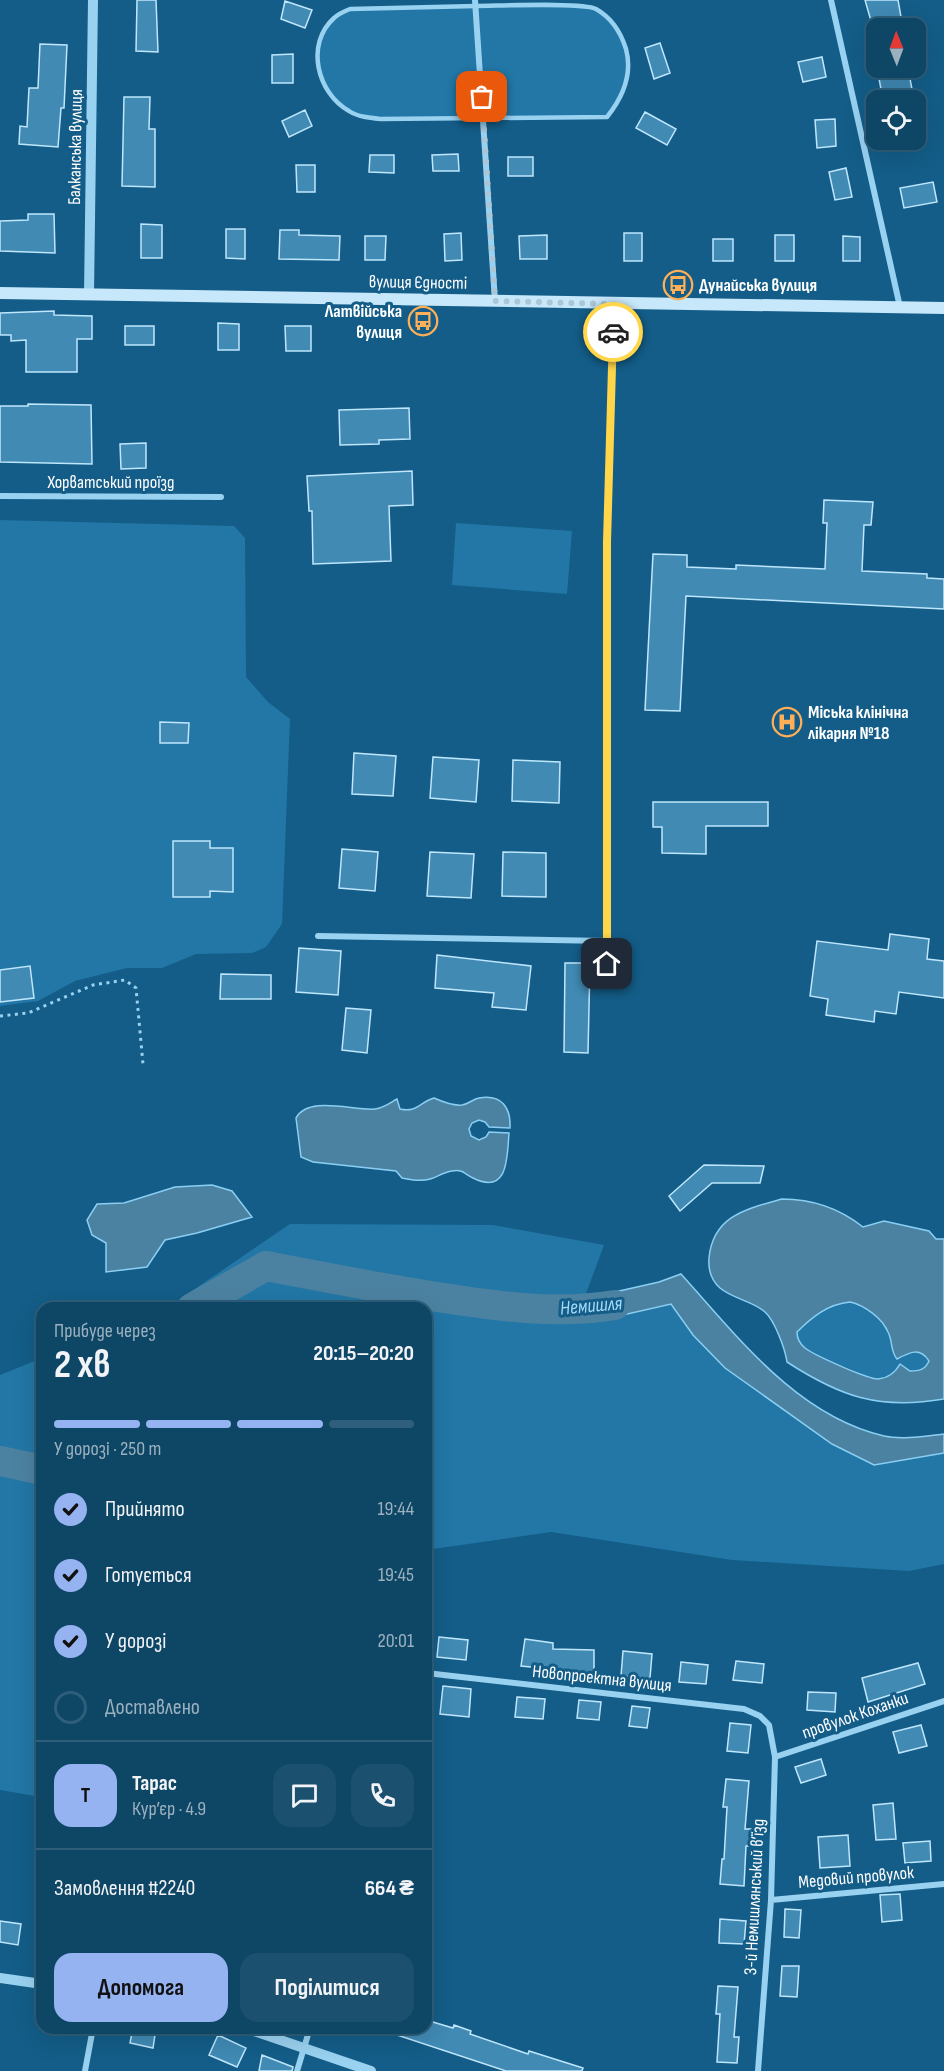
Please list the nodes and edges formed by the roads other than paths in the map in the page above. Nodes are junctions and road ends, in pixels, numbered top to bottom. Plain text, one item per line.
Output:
1 (93, 0) edge
2 (831, 0) edge
3 (476, 3) edge
4 (483, 120) junction
5 (0, 292) edge
6 (89, 294) junction
7 (495, 301) junction
8 (614, 304) junction
9 (900, 308) junction
10 (944, 308) edge
11 (0, 496) edge
12 (221, 497) dead end
13 (318, 936) dead end
14 (608, 941) junction
15 (607, 964) dead end
16 (432, 1674) edge
17 (944, 1701) edge
18 (769, 1725) joint
19 (775, 1757) junction
20 (944, 1884) edge
21 (771, 1900) junction
22 (0, 1978) edge
23 (36, 1983) edge
24 (92, 2034) edge
25 (261, 2034) edge
26 (308, 2034) edge
27 (302, 2049) junction
28 (86, 2071) edge
29 (297, 2071) edge
30 (370, 2071) edge
31 (758, 2071) edge

1 - 6 street, Балканська вулиця
2 - 9 street
3 - 4 street
3 - 4 lane
3 - 4 lane
4 - 7 street
5 - 6 main road, вулиця Єдності
6 - 7 main road, вулиця Єдності
7 - 8 main road, вулиця Єдності
8 - 9 main road, вулиця Єдності
8 - 14 street
9 - 10 main road, вулиця Єдності
11 - 12 street, Хорватський проїзд
13 - 14 street
14 - 15 street
16 - 18 street, Новопроектна вулиця
17 - 19 street, провулок Коханки
18 - 19 street, 3-й Немишлянський в’їзд
19 - 21 street, 3-й Немишлянський в’їзд
20 - 21 street, Медовий провулок
21 - 31 street, 3-й Немишлянський в’їзд
22 - 23 street
24 - 28 street
25 - 27 street
26 - 27 street
27 - 29 street
27 - 30 street

